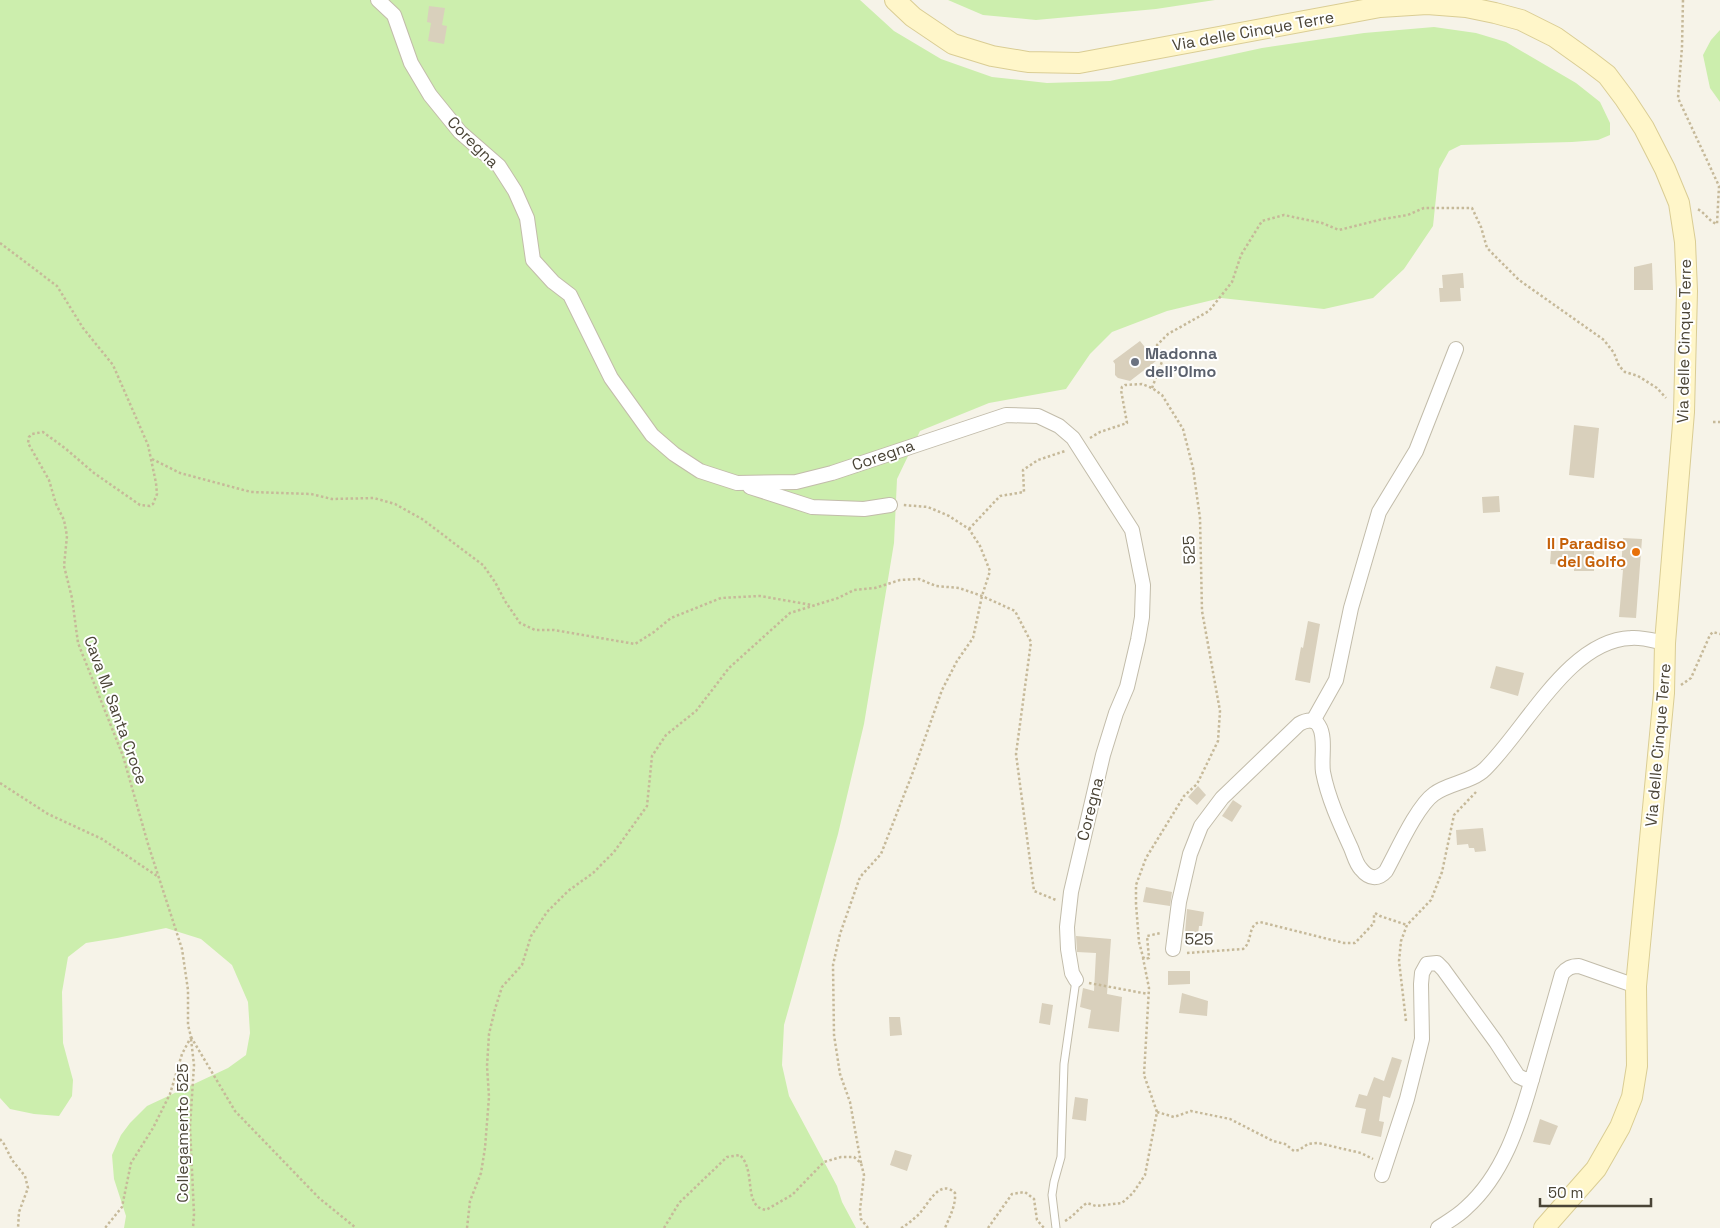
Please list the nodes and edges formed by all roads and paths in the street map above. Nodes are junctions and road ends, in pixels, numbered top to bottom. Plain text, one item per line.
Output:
1 (378, 0) edge
2 (895, 0) edge
3 (1682, 0) edge
4 (1679, 203) junction
5 (0, 243) edge
6 (1456, 348) dead end
7 (1152, 388) junction
8 (1670, 402) dead end
9 (1713, 422) dead end
10 (1720, 422) edge
11 (1078, 445) junction
12 (151, 459) junction
13 (737, 483) junction
14 (890, 505) joint
15 (969, 530) junction
16 (982, 596) junction
17 (813, 605) junction
18 (1720, 634) edge
19 (1665, 643) junction
20 (1664, 694) junction
21 (1313, 721) junction
22 (0, 783) edge
23 (1480, 788) dead end
24 (158, 877) junction
25 (1069, 905) junction
26 (1407, 926) junction
27 (1173, 949) junction
28 (1143, 957) junction
29 (1076, 980) junction
30 (1636, 986) junction
31 (1148, 994) junction
32 (1406, 1028) dead end
33 (191, 1037) junction
34 (1532, 1079) junction
35 (1157, 1112) junction
36 (0, 1140) edge
37 (861, 1163) junction
38 (1383, 1172) joint
39 (18, 1228) edge
40 (105, 1228) edge
41 (193, 1228) edge
42 (356, 1228) edge
43 (467, 1228) edge
44 (664, 1228) edge
45 (868, 1228) edge
46 (901, 1228) edge
47 (945, 1228) edge
48 (988, 1228) edge
49 (1044, 1228) edge
50 (1056, 1228) edge
51 (1438, 1228) edge
52 (1544, 1228) edge

1 - 13 street, Coregna
2 - 4 main road, Via delle Cinque Terre
3 - 4 path
4 - 19 main road, Via delle Cinque Terre
5 - 12 path, Cava M. Santa Croce
6 - 21 street
7 - 8 path
7 - 11 path
7 - 28 path, 525
9 - 10 path
11 - 13 street, Coregna
11 - 15 path
11 - 25 street, Coregna
12 - 17 path
12 - 24 path, Cava M. Santa Croce
13 - 14 street
14 - 15 path
15 - 16 path
16 - 17 path
16 - 25 path
16 - 37 path
17 - 43 path
18 - 20 path
19 - 20 main road, Via delle Cinque Terre
19 - 21 street
20 - 30 main road, Via delle Cinque Terre
21 - 27 street
22 - 24 path
23 - 26 path
24 - 33 path, Cava M. Santa Croce
25 - 29 street, Coregna
26 - 27 path, 525
26 - 32 path
27 - 28 path, 525
28 - 31 path
29 - 31 path
29 - 50 lane
30 - 34 street
30 - 52 main road, Via delle Cinque Terre
31 - 35 path
33 - 40 path
33 - 41 path, Collegamento 525
33 - 42 path
34 - 38 street
34 - 51 street
35 - 38 path
35 - 50 path
36 - 39 path
37 - 44 path
37 - 45 path
46 - 47 path
48 - 49 path

